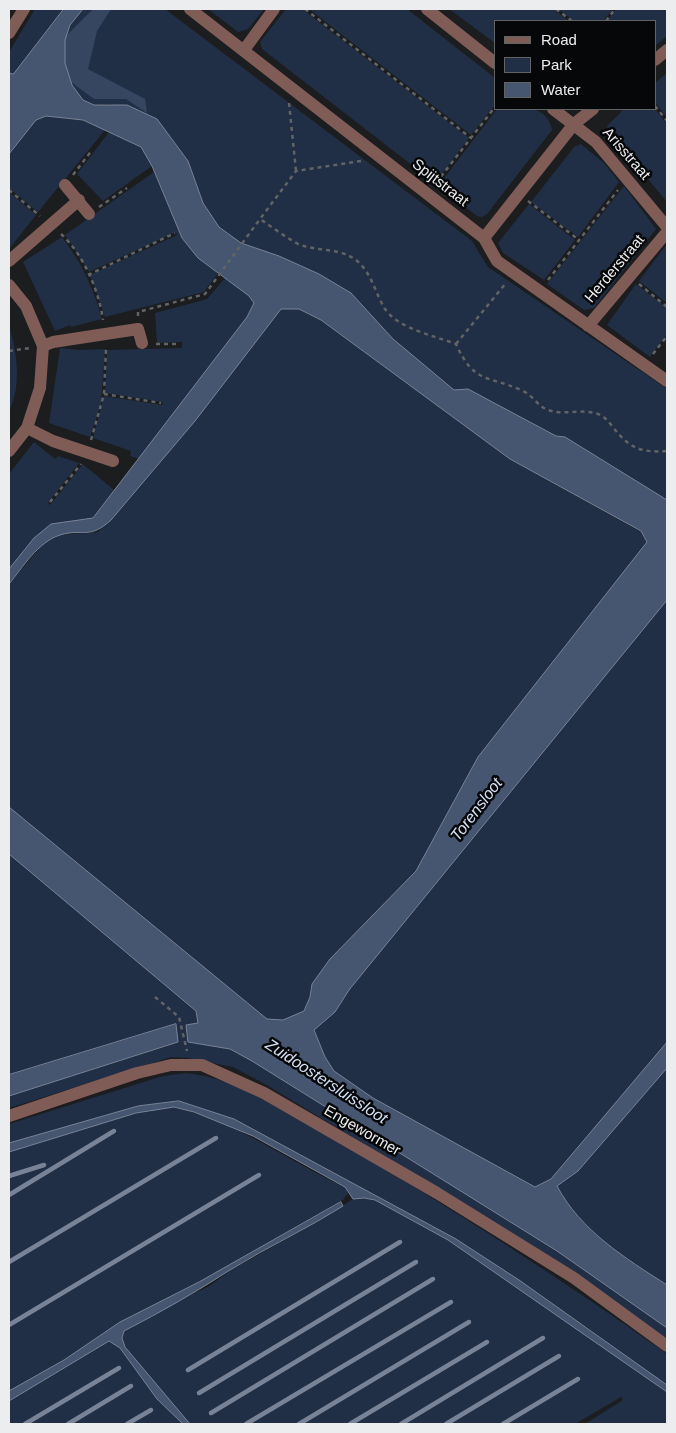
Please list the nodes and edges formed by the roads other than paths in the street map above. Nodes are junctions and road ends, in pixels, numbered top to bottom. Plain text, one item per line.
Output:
1 (24, 9) edge
2 (190, 9) edge
3 (274, 9) edge
4 (427, 9) edge
5 (9, 34) edge
6 (244, 50) junction
7 (667, 50) edge
8 (656, 59) edge
9 (493, 61) edge
10 (555, 110) edge
11 (592, 110) edge
12 (574, 124) junction
13 (65, 185) road end
14 (79, 200) junction
15 (89, 214) road end
16 (667, 227) edge
17 (667, 232) edge
18 (484, 238) junction
19 (9, 261) edge
20 (9, 285) edge
21 (588, 326) junction
22 (142, 343) road end
23 (43, 346) junction
24 (667, 381) edge
25 (27, 428) junction
26 (9, 451) edge
27 (113, 461) dead end
28 (9, 1116) edge
29 (667, 1346) edge

1 - 5 street
2 - 6 street, Spijtstraat
3 - 6 street
4 - 9 street
6 - 18 street, Spijtstraat
7 - 8 street
10 - 12 street, Arisstraat
11 - 12 street
12 - 16 street, Arisstraat
12 - 18 street
13 - 14 street
14 - 15 street
14 - 19 street
17 - 21 street, Herderstraat
18 - 21 street, Spijtstraat
20 - 23 street
21 - 24 street, Spijtstraat
22 - 23 street
23 - 25 street
25 - 26 street
25 - 27 street
28 - 29 street, Engewormer

